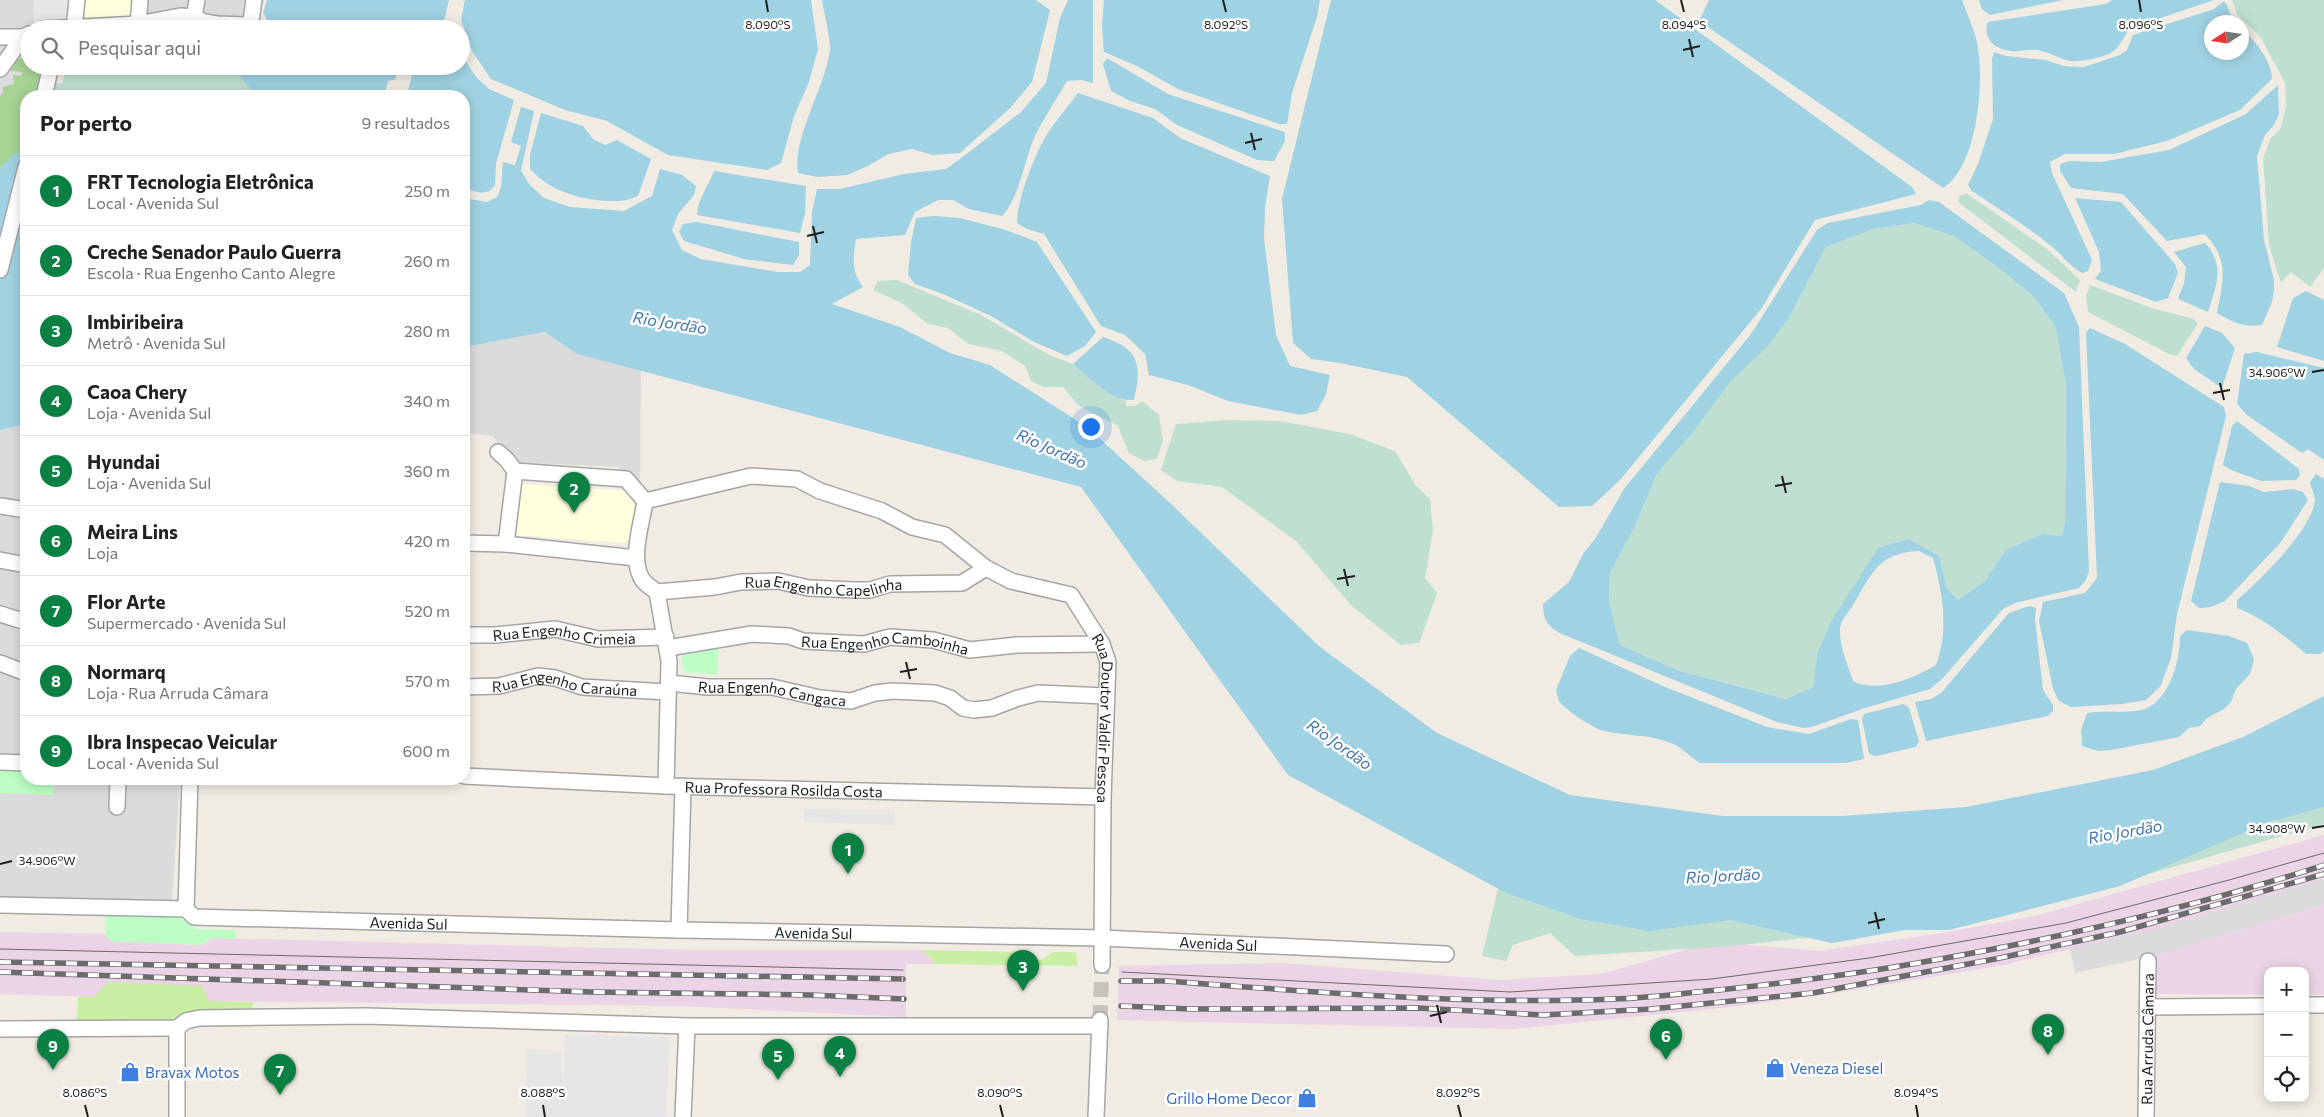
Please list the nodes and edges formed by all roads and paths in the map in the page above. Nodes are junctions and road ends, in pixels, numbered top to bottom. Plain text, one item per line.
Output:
1 (77, 0) edge
2 (140, 0) edge
3 (196, 0) edge
4 (254, 0) edge
5 (194, 17) junction
6 (68, 20) edge
7 (138, 20) edge
8 (156, 20) edge
9 (200, 20) edge
10 (251, 20) edge
11 (20, 36) edge
12 (0, 37) edge
13 (20, 44) edge
14 (0, 69) edge
15 (49, 75) edge
16 (45, 90) edge
17 (20, 191) edge
18 (0, 270) edge
19 (498, 452) dead end
20 (515, 471) junction
21 (645, 501) junction
22 (0, 506) edge
23 (20, 509) edge
24 (470, 543) edge
25 (506, 544) junction
26 (966, 552) junction
27 (636, 558) junction
28 (0, 560) edge
29 (20, 564) edge
30 (986, 568) junction
31 (962, 583) junction
32 (656, 592) junction
33 (0, 614) edge
34 (20, 620) edge
35 (470, 635) edge
36 (667, 642) junction
37 (1102, 644) junction
38 (0, 663) edge
39 (20, 670) edge
40 (470, 687) edge
41 (668, 687) junction
42 (1106, 696) junction
43 (0, 762) edge
44 (20, 763) edge
45 (470, 776) edge
46 (118, 785) edge
47 (190, 785) edge
48 (666, 786) junction
49 (683, 786) junction
50 (1103, 797) junction
51 (117, 807) dead end
52 (0, 905) edge
53 (186, 908) junction
54 (680, 930) junction
55 (1102, 938) junction
56 (1446, 954) dead end
57 (2148, 961) dead end
58 (1102, 965) tunnel mouth
59 (2324, 1005) edge
60 (2264, 1006) edge
61 (2309, 1006) edge
62 (2148, 1007) junction
63 (687, 1026) junction
64 (177, 1028) junction
65 (0, 1029) edge
66 (177, 1117) edge
67 (683, 1117) edge
68 (1096, 1117) edge
69 (2146, 1117) edge

1 - 6 street
2 - 7 street
3 - 5 street
4 - 10 street
5 - 8 street
5 - 9 street
11 - 12 street
13 - 14 street
15 - 16 street
17 - 18 street
19 - 20 street
20 - 21 street
20 - 25 street
21 - 26 street, Rua Doutor Valdir Pessoa
21 - 27 street
22 - 23 street
24 - 25 street
25 - 27 street
26 - 30 street, Rua Doutor Valdir Pessoa
26 - 31 street
27 - 32 street
28 - 29 street
30 - 31 street
30 - 37 street, Rua Doutor Valdir Pessoa
31 - 32 street, Rua Engenho Capelinha
32 - 36 street
33 - 34 street
35 - 36 street, Rua Engenho Crimeia
36 - 37 street, Rua Engenho Camboinha
36 - 41 street
37 - 42 street, Rua Doutor Valdir Pessoa
38 - 39 street
40 - 41 street, Rua Engenho Caraúna
41 - 42 street, Rua Engenho Cangaca
41 - 48 street
42 - 50 street, Rua Doutor Valdir Pessoa
43 - 44 street
45 - 48 street, Rua Professora Rosilda Costa
46 - 51 street
47 - 53 street
48 - 49 street, Rua Professora Rosilda Costa
49 - 50 street, Rua Professora Rosilda Costa
49 - 54 street
50 - 55 street, Rua Doutor Valdir Pessoa
52 - 53 street
53 - 54 street, Avenida Sul
54 - 55 street, Avenida Sul
55 - 56 street, Avenida Sul
55 - 58 street, Rua Doutor Valdir Pessoa
57 - 62 street, Rua Arruda Câmara
59 - 61 street
60 - 62 street
62 - 69 street, Rua Arruda Câmara
63 - 64 street
63 - 67 street
63 - 68 street
64 - 65 street
64 - 66 street

